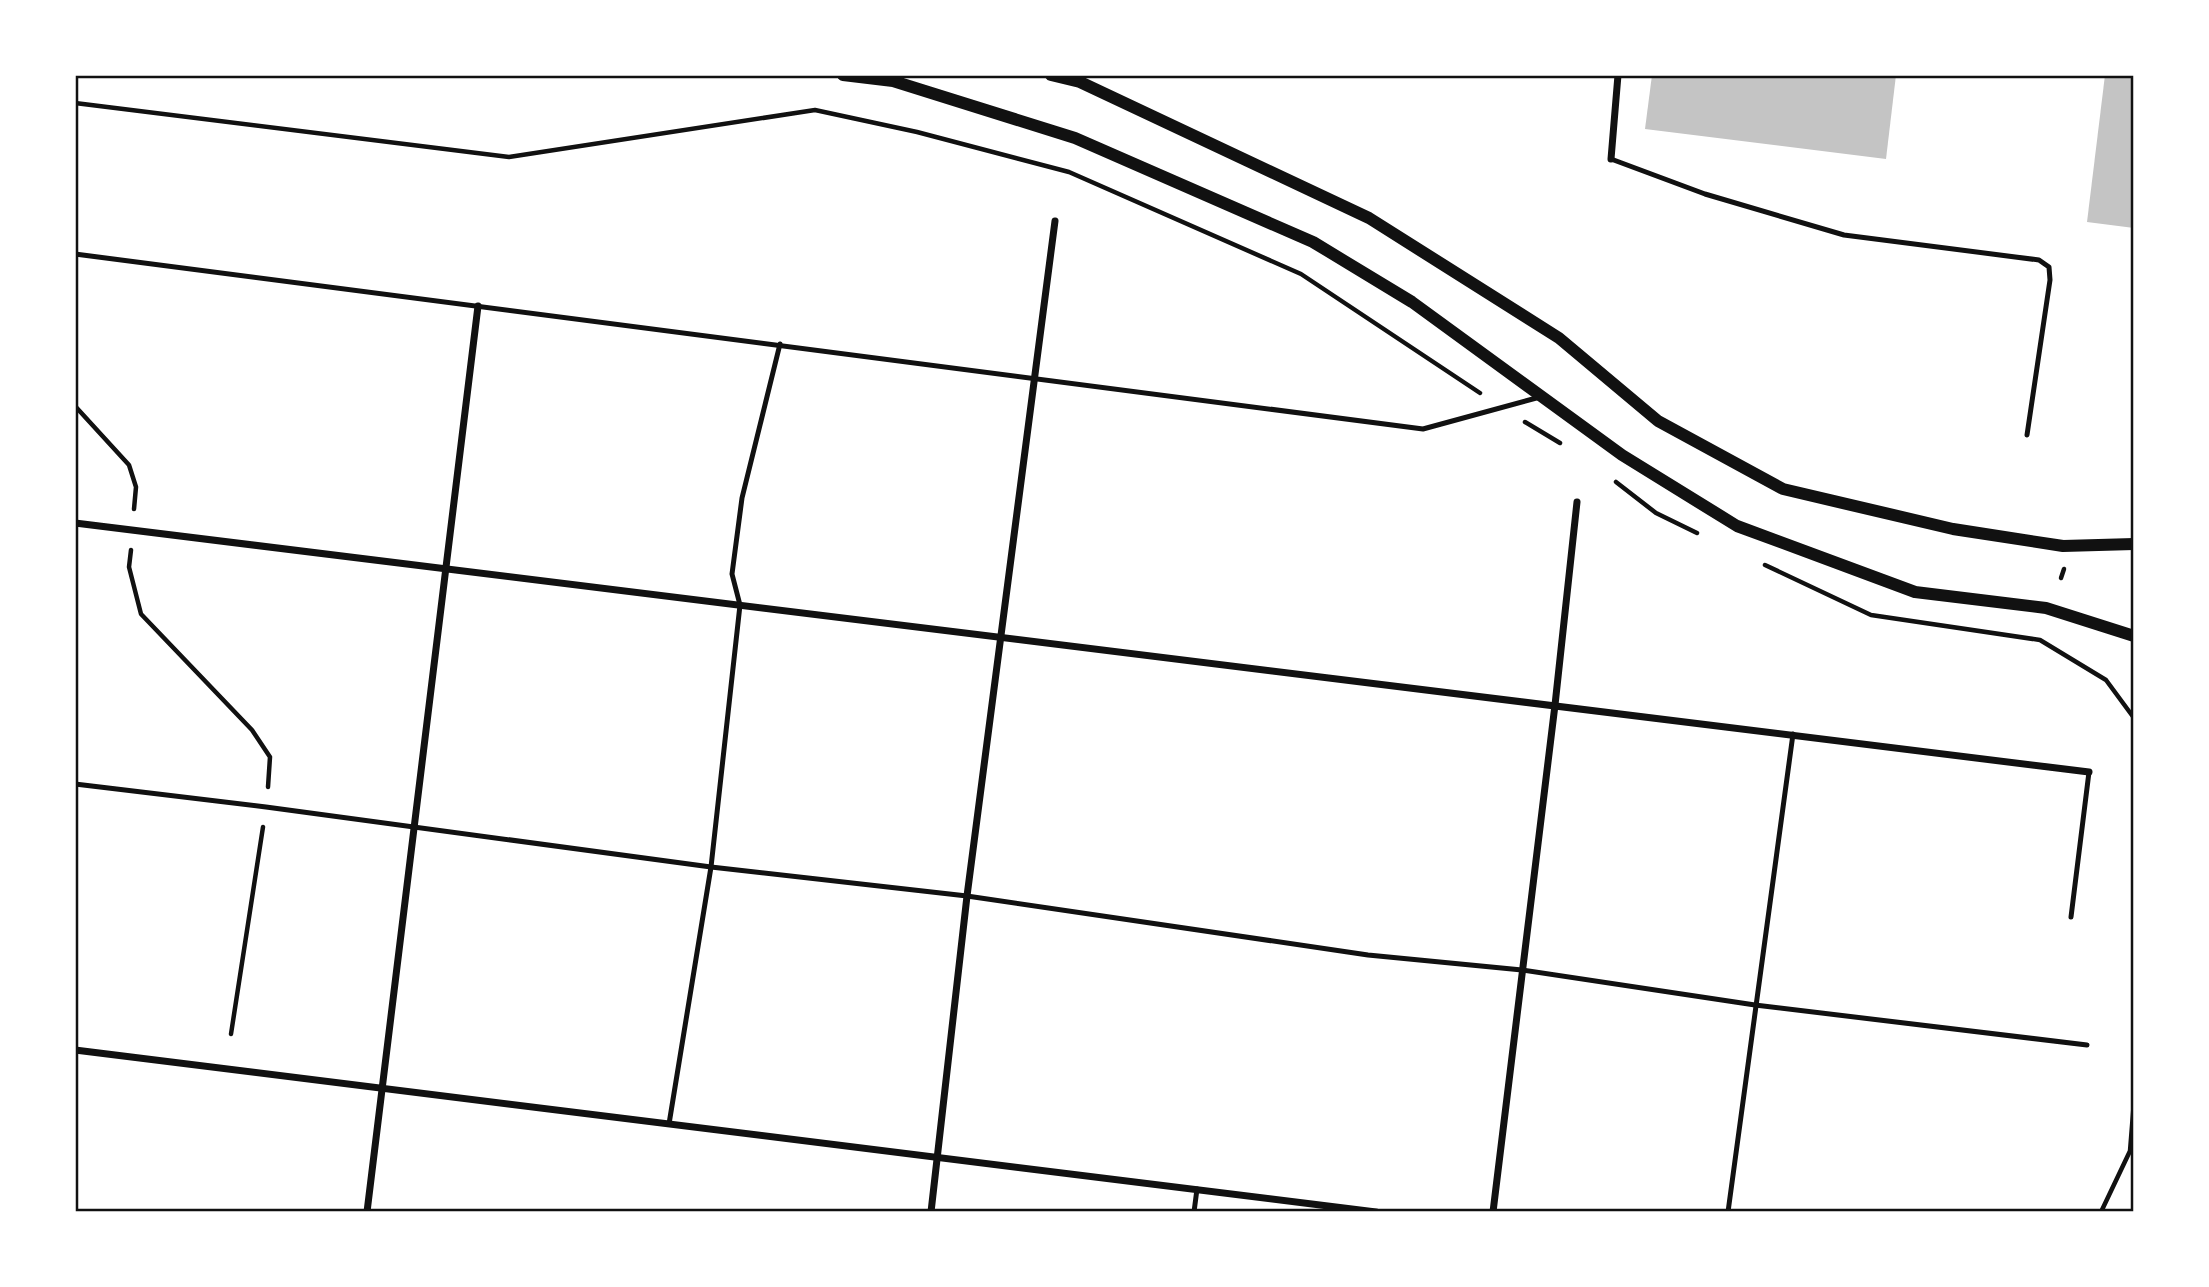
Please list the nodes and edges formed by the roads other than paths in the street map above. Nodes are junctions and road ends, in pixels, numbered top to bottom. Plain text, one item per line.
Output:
1 (843, 75) edge
2 (1051, 75) edge
3 (1618, 75) edge
4 (1080, 79) edge
5 (1611, 159) joint
6 (1055, 221) dead end
7 (75, 254) edge
8 (478, 306) junction
9 (780, 344) junction
10 (1034, 377) junction
11 (1540, 397) junction
12 (2027, 435) dead end
13 (1577, 502) dead end
14 (75, 523) edge
15 (2134, 544) edge
16 (446, 569) junction
17 (740, 605) junction
18 (2134, 636) edge
19 (1000, 637) junction
20 (1555, 705) junction
21 (1793, 734) junction
22 (2089, 772) joint
23 (75, 784) edge
24 (414, 828) junction
25 (711, 867) junction
26 (967, 896) junction
27 (2071, 917) dead end
28 (1522, 970) junction
29 (1755, 1005) junction
30 (2087, 1045) dead end
31 (75, 1050) edge
32 (382, 1088) junction
33 (668, 1124) junction
34 (938, 1158) junction
35 (1197, 1189) junction
36 (367, 1212) edge
37 (932, 1212) edge
38 (1194, 1212) edge
39 (1376, 1212) edge
40 (1493, 1212) edge
41 (1728, 1212) edge

1 - 11 street
2 - 4 street
3 - 5 street
4 - 15 street
5 - 12 lane
6 - 10 street
7 - 8 lane
8 - 9 lane
8 - 16 street
9 - 10 lane
9 - 17 lane
10 - 11 lane
10 - 19 street
11 - 18 street
13 - 20 street
14 - 16 street
16 - 17 street
16 - 24 street
17 - 19 street
17 - 25 lane
19 - 20 street
19 - 26 street
20 - 21 street
20 - 28 street
21 - 22 street
21 - 29 lane
22 - 27 lane
23 - 24 lane
24 - 25 lane
24 - 32 street
25 - 26 lane
25 - 33 lane
26 - 28 lane
26 - 34 street
28 - 29 lane
28 - 40 street
29 - 30 lane
29 - 41 lane
31 - 32 street
32 - 33 street
32 - 36 street
33 - 34 street
34 - 35 street
34 - 37 street
35 - 38 lane
35 - 39 street

